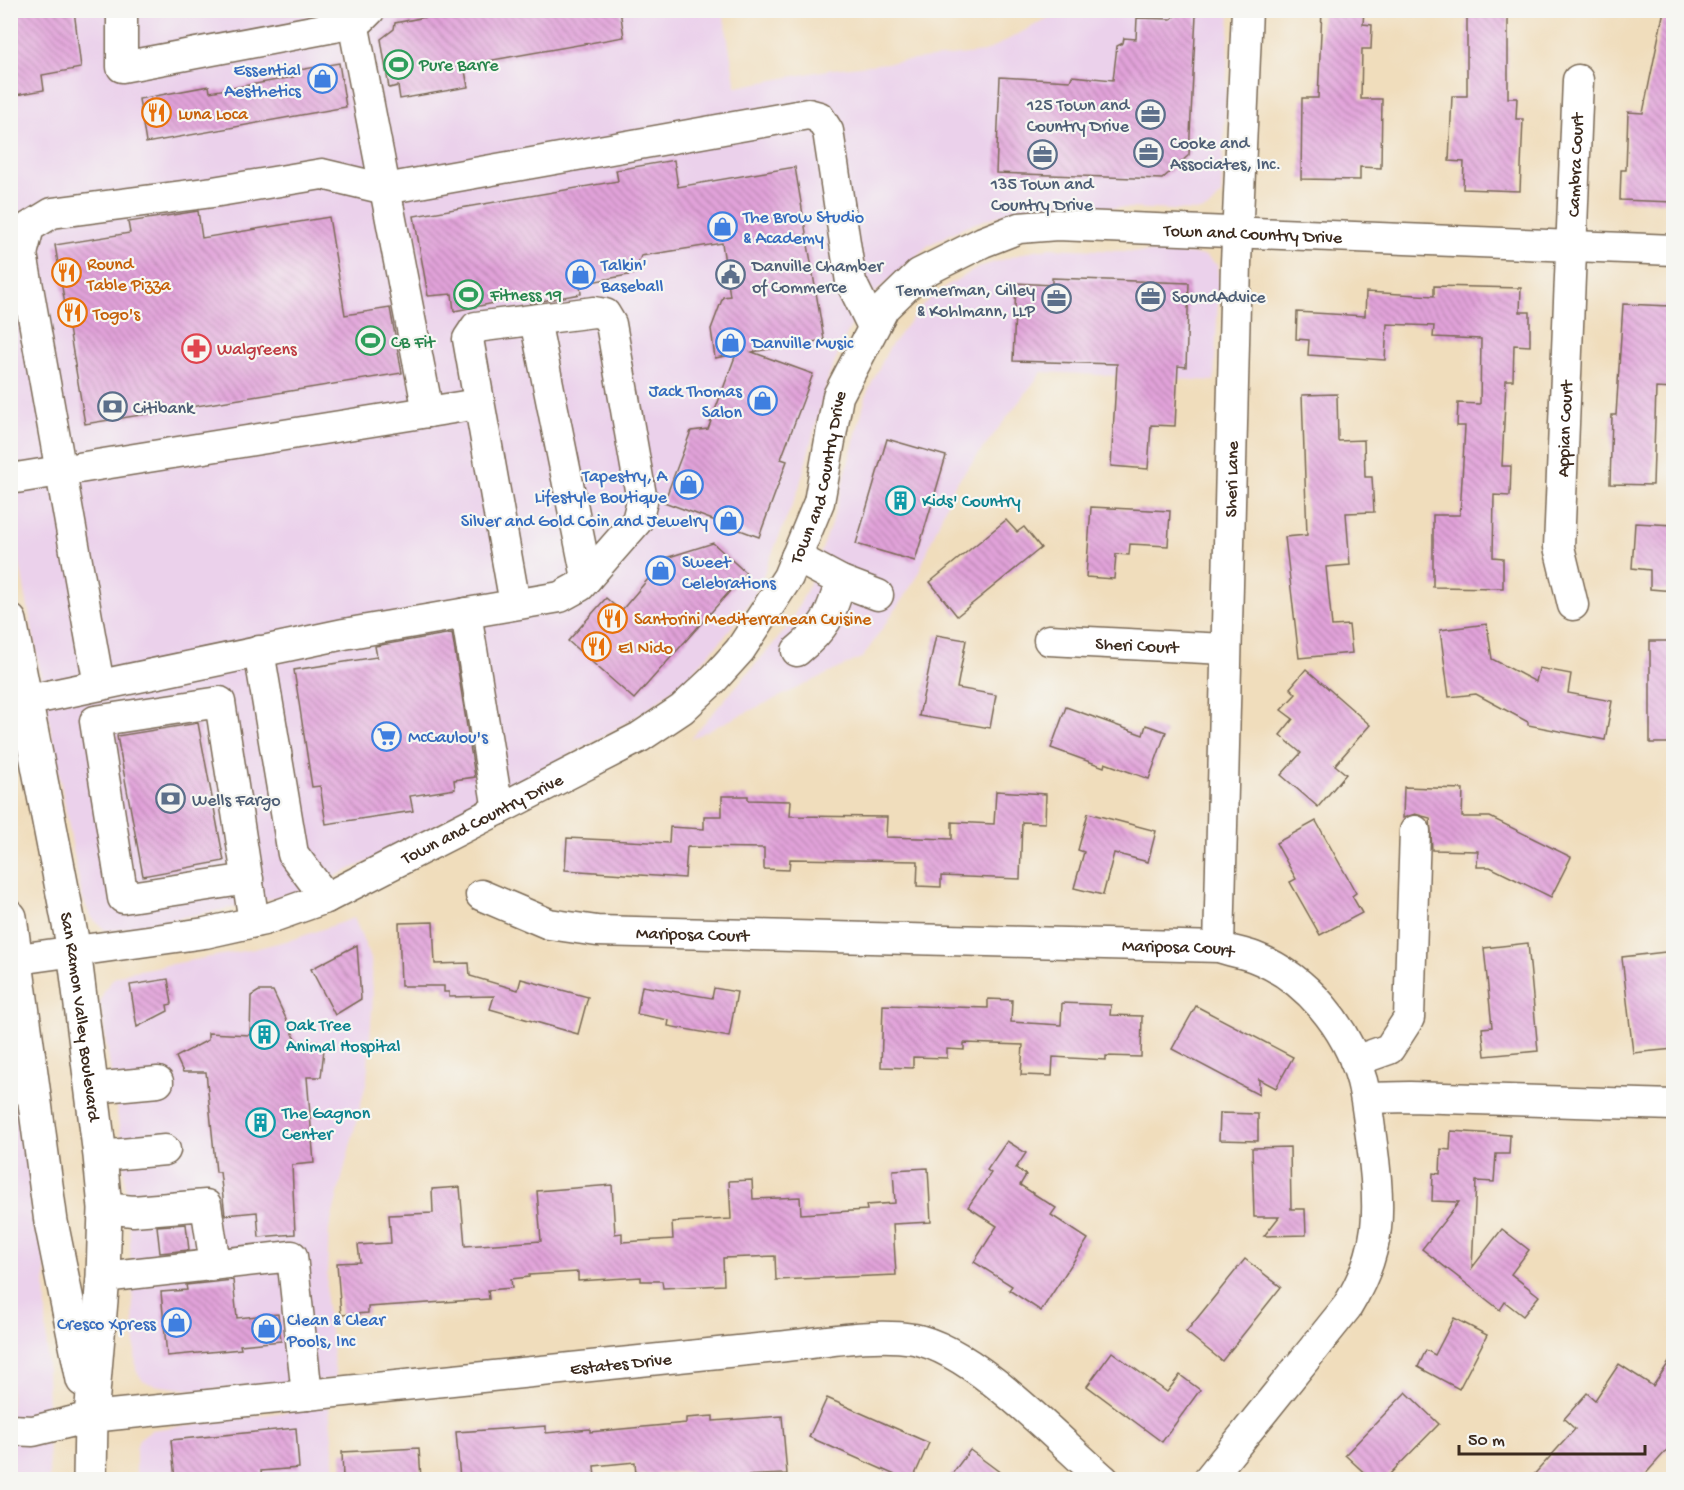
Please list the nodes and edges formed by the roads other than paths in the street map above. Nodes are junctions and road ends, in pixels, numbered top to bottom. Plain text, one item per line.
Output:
1 (122, 10) edge
2 (1247, 10) edge
3 (362, 16) edge
4 (1578, 80) dead end
5 (385, 189) junction
6 (1237, 232) junction
7 (1569, 248) junction
8 (1674, 250) edge
9 (16, 255) edge
10 (535, 320) junction
11 (873, 327) junction
12 (478, 404) junction
13 (428, 412) junction
14 (60, 470) junction
15 (10, 479) edge
16 (796, 557) junction
17 (587, 578) junction
18 (841, 581) junction
19 (878, 596) dead end
20 (515, 604) junction
21 (1572, 605) dead end
22 (466, 613) junction
23 (10, 621) edge
24 (1049, 640) dead end
25 (1225, 649) junction
26 (259, 651) junction
27 (797, 651) dead end
28 (193, 665) junction
29 (94, 686) junction
30 (18, 702) edge
31 (202, 704) junction
32 (94, 721) junction
33 (498, 810) junction
34 (1415, 831) dead end
35 (248, 879) junction
36 (481, 895) dead end
37 (326, 898) junction
38 (10, 917) edge
39 (254, 922) junction
40 (1219, 948) junction
41 (74, 950) junction
42 (18, 959) junction
43 (19, 1036) edge
44 (1355, 1061) junction
45 (158, 1082) dead end
46 (22, 1089) edge
47 (92, 1089) junction
48 (1365, 1098) junction
49 (1674, 1105) edge
50 (165, 1150) dead end
51 (100, 1156) junction
52 (105, 1208) junction
53 (215, 1264) junction
54 (103, 1277) junction
55 (307, 1395) junction
56 (91, 1417) junction
57 (10, 1430) edge
58 (90, 1479) edge
59 (1104, 1479) edge
60 (1208, 1479) edge

1 - 3 street
2 - 6 street, Sheri Lane
3 - 5 street
4 - 7 street, Cambra Court
5 - 9 street
5 - 11 street
5 - 13 street
6 - 7 street, Town and Country Drive
6 - 11 street, Town and Country Drive
6 - 25 street, Sheri Lane
7 - 8 street, Town and Country Drive
7 - 21 street, Appian Court
9 - 14 street
10 - 12 street
10 - 17 street
10 - 17 street
11 - 16 street, Town and Country Drive
12 - 13 street
12 - 20 street
13 - 14 street
14 - 15 street
14 - 29 street
16 - 18 street
16 - 33 street, Town and Country Drive
17 - 20 street
18 - 19 street
18 - 27 street
20 - 22 street
22 - 26 street
22 - 33 street
23 - 30 main road, San Ramon Valley Boulevard
24 - 25 street, Sheri Court
25 - 40 street, Sheri Lane
26 - 28 street
26 - 37 street
28 - 29 street
28 - 31 street
29 - 30 street
29 - 32 street
30 - 41 main road, San Ramon Valley Boulevard
31 - 32 street
31 - 35 street
32 - 35 street
33 - 37 street, Town and Country Drive
34 - 44 street
35 - 39 street
36 - 40 street, Mariposa Court
37 - 39 street, Town and Country Drive
38 - 42 main road, San Ramon Valley Boulevard
39 - 41 street, Town and Country Drive
40 - 44 street, Mariposa Court
41 - 42 street, Town and Country Drive
41 - 47 main road, San Ramon Valley Boulevard
42 - 43 main road, San Ramon Valley Boulevard
43 - 46 main road, San Ramon Valley Boulevard
44 - 48 street, Mariposa Court
45 - 47 street
46 - 56 main road, San Ramon Valley Boulevard
47 - 51 main road, San Ramon Valley Boulevard
48 - 49 street
48 - 60 street, Mariposa Court
50 - 51 street
51 - 52 main road, San Ramon Valley Boulevard
52 - 53 street
52 - 54 main road, San Ramon Valley Boulevard
53 - 54 street
53 - 55 street
54 - 56 main road, San Ramon Valley Boulevard
55 - 56 street, Estates Drive
55 - 59 street, Estates Drive
56 - 57 street, Estates Drive
56 - 58 main road, San Ramon Valley Boulevard

